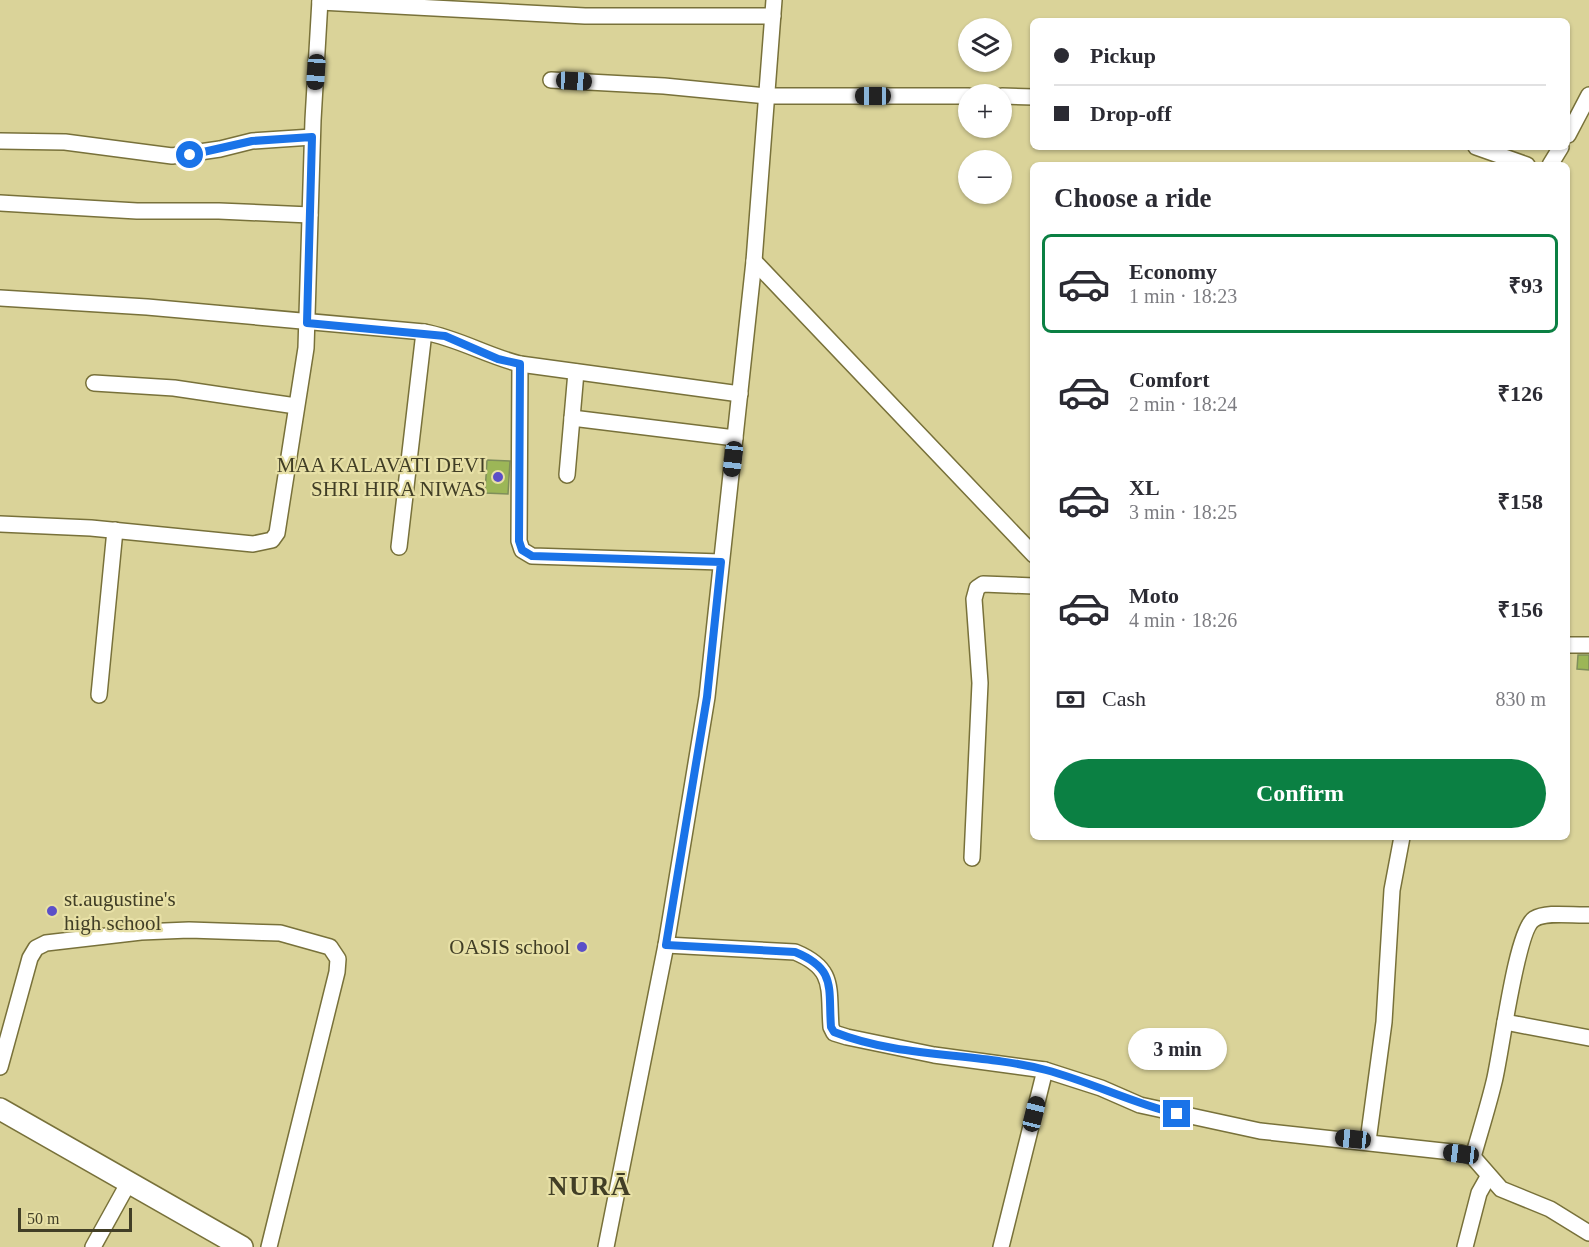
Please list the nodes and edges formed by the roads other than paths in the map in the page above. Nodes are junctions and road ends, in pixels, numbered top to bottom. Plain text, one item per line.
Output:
1 (774, 0) edge
2 (320, 1) edge
3 (772, 16) junction
4 (551, 80) dead end
5 (1589, 95) edge
6 (767, 96) junction
7 (958, 96) edge
8 (1012, 96) edge
9 (1030, 97) edge
10 (1570, 131) edge
11 (312, 137) junction
12 (0, 141) edge
13 (1484, 150) edge
14 (1518, 162) edge
15 (0, 203) edge
16 (310, 215) junction
17 (754, 261) junction
18 (0, 298) edge
19 (307, 323) junction
20 (424, 332) junction
21 (520, 364) junction
22 (576, 372) junction
23 (94, 383) dead end
24 (740, 394) junction
25 (296, 406) junction
26 (572, 418) junction
27 (735, 438) junction
28 (567, 475) dead end
29 (0, 524) edge
30 (115, 530) junction
31 (399, 547) dead end
32 (1030, 551) edge
33 (721, 562) junction
34 (1030, 586) edge
35 (1570, 645) edge
36 (1589, 645) edge
37 (99, 695) dead end
38 (1401, 840) edge
39 (972, 858) dead end
40 (1589, 915) edge
41 (666, 945) junction
42 (1505, 1022) junction
43 (1589, 1038) edge
44 (0, 1067) edge
45 (1045, 1070) junction
46 (0, 1108) edge
47 (1368, 1142) junction
48 (1473, 1158) junction
49 (1488, 1177) junction
50 (129, 1182) junction
51 (1589, 1233) edge
52 (93, 1247) edge
53 (242, 1247) edge
54 (268, 1247) edge
55 (606, 1247) edge
56 (1001, 1247) edge
57 (1465, 1247) edge

1 - 3 street
2 - 3 street
2 - 11 street
3 - 6 street
4 - 6 street
5 - 10 street
6 - 7 street
6 - 17 street
8 - 9 street
11 - 12 street
11 - 16 street
13 - 14 street
15 - 16 street
16 - 19 street
17 - 24 street
17 - 32 street
18 - 19 street
19 - 20 street
19 - 25 street
20 - 21 street
20 - 31 street
21 - 22 street
21 - 33 street
22 - 24 street
22 - 26 street
23 - 25 street
24 - 27 street
25 - 30 street
26 - 27 street
26 - 28 street
27 - 33 street
29 - 30 street
30 - 37 street
33 - 41 street
34 - 39 street
35 - 36 street
38 - 47 street
40 - 42 street
41 - 45 street
41 - 55 street
42 - 43 street
42 - 48 street
44 - 54 street
45 - 47 street
45 - 56 street
46 - 50 main road
47 - 48 street
48 - 49 street
49 - 51 street
49 - 57 street
50 - 52 street
50 - 53 main road

